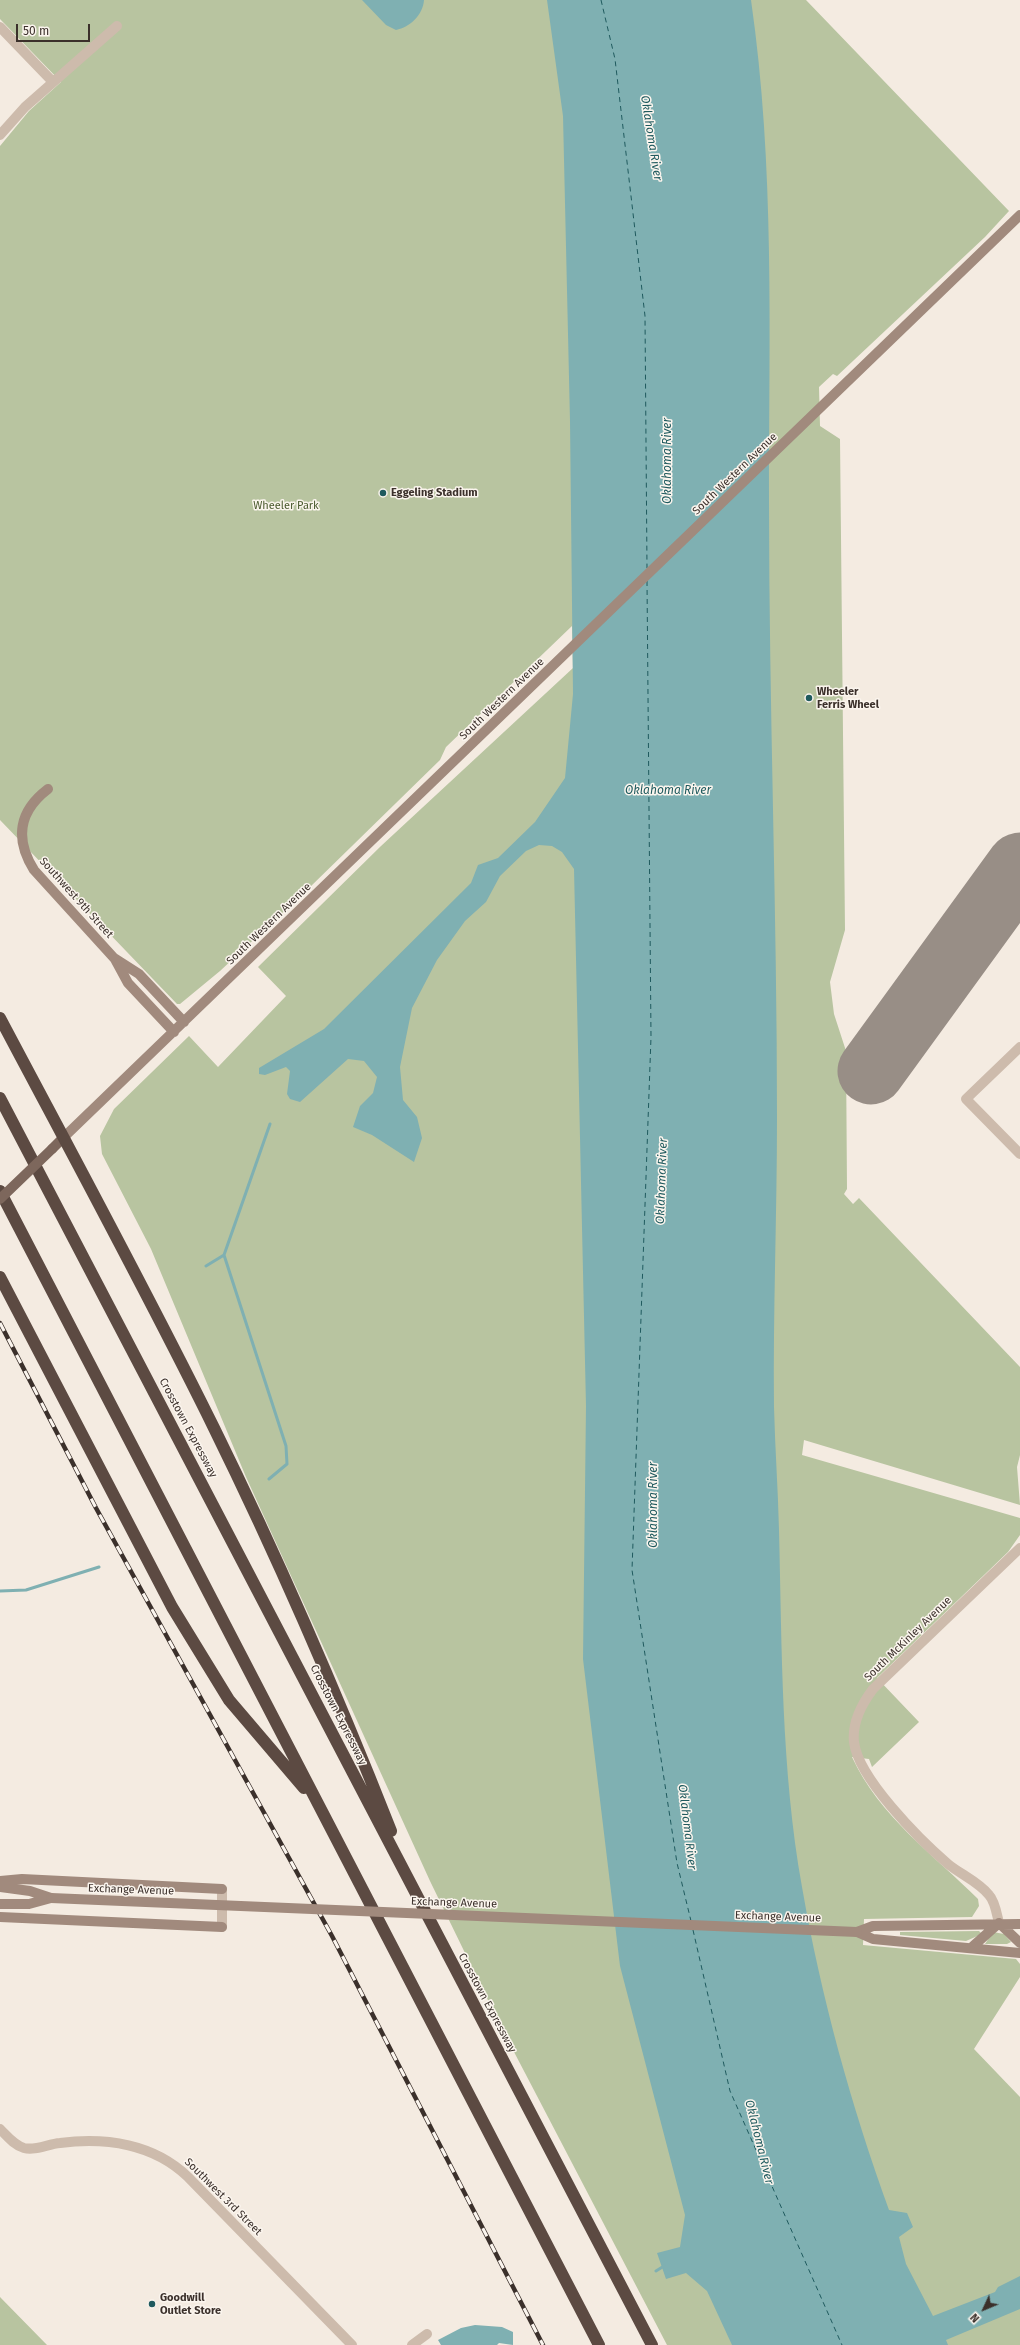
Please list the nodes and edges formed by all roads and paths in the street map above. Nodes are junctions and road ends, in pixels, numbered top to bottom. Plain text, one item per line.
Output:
1 (117, 26) dead end
2 (0, 27) edge
3 (52, 82) junction
4 (0, 135) edge
5 (1020, 216) edge
6 (48, 789) dead end
7 (114, 958) junction
8 (0, 1018) edge
9 (184, 1022) junction
10 (174, 1032) junction
11 (1020, 1047) edge
12 (0, 1098) edge
13 (63, 1138) junction
14 (1020, 1154) edge
15 (0, 1192) edge
16 (0, 1199) edge
17 (0, 1277) edge
18 (1020, 1548) edge
19 (316, 1803) junction
20 (0, 1881) edge
21 (0, 1887) edge
22 (222, 1889) joint
23 (416, 1895) junction
24 (51, 1898) junction
25 (0, 1904) edge
26 (0, 1917) edge
27 (1000, 1923) junction
28 (1020, 1924) edge
29 (222, 1927) joint
30 (857, 1932) junction
31 (1020, 1943) edge
32 (971, 1948) junction
33 (1020, 1953) edge
34 (0, 2129) edge
35 (427, 2334) dead end
36 (352, 2345) edge
37 (412, 2345) edge
38 (599, 2345) edge
39 (652, 2345) edge

1 - 3 street
2 - 3 street
3 - 4 street
5 - 9 main road, South Western Avenue
6 - 7 main road, Southwest 9th Street
7 - 9 main road, Southwest 9th Street
7 - 10 main road, Southwest 9th Street
8 - 13 highway
9 - 10 main road, South Western Avenue
10 - 13 main road, South Western Avenue
11 - 14 street
12 - 23 highway, Crosstown Expressway
13 - 16 main road, South Western Avenue, bridge
13 - 23 highway
15 - 19 highway
17 - 19 highway
18 - 27 street, South McKinley Avenue
19 - 38 highway
20 - 22 main road
21 - 24 main road, Exchange Avenue
22 - 29 street
23 - 39 highway, Crosstown Expressway
24 - 25 main road, Exchange Avenue
24 - 30 main road, Exchange Avenue, bridge
26 - 29 main road
27 - 28 main road, Exchange Avenue
27 - 30 main road, Exchange Avenue
27 - 31 main road
27 - 32 main road
30 - 32 main road, Exchange Avenue
32 - 33 main road, Exchange Avenue
34 - 36 street, Southwest 3rd Street
35 - 37 street

